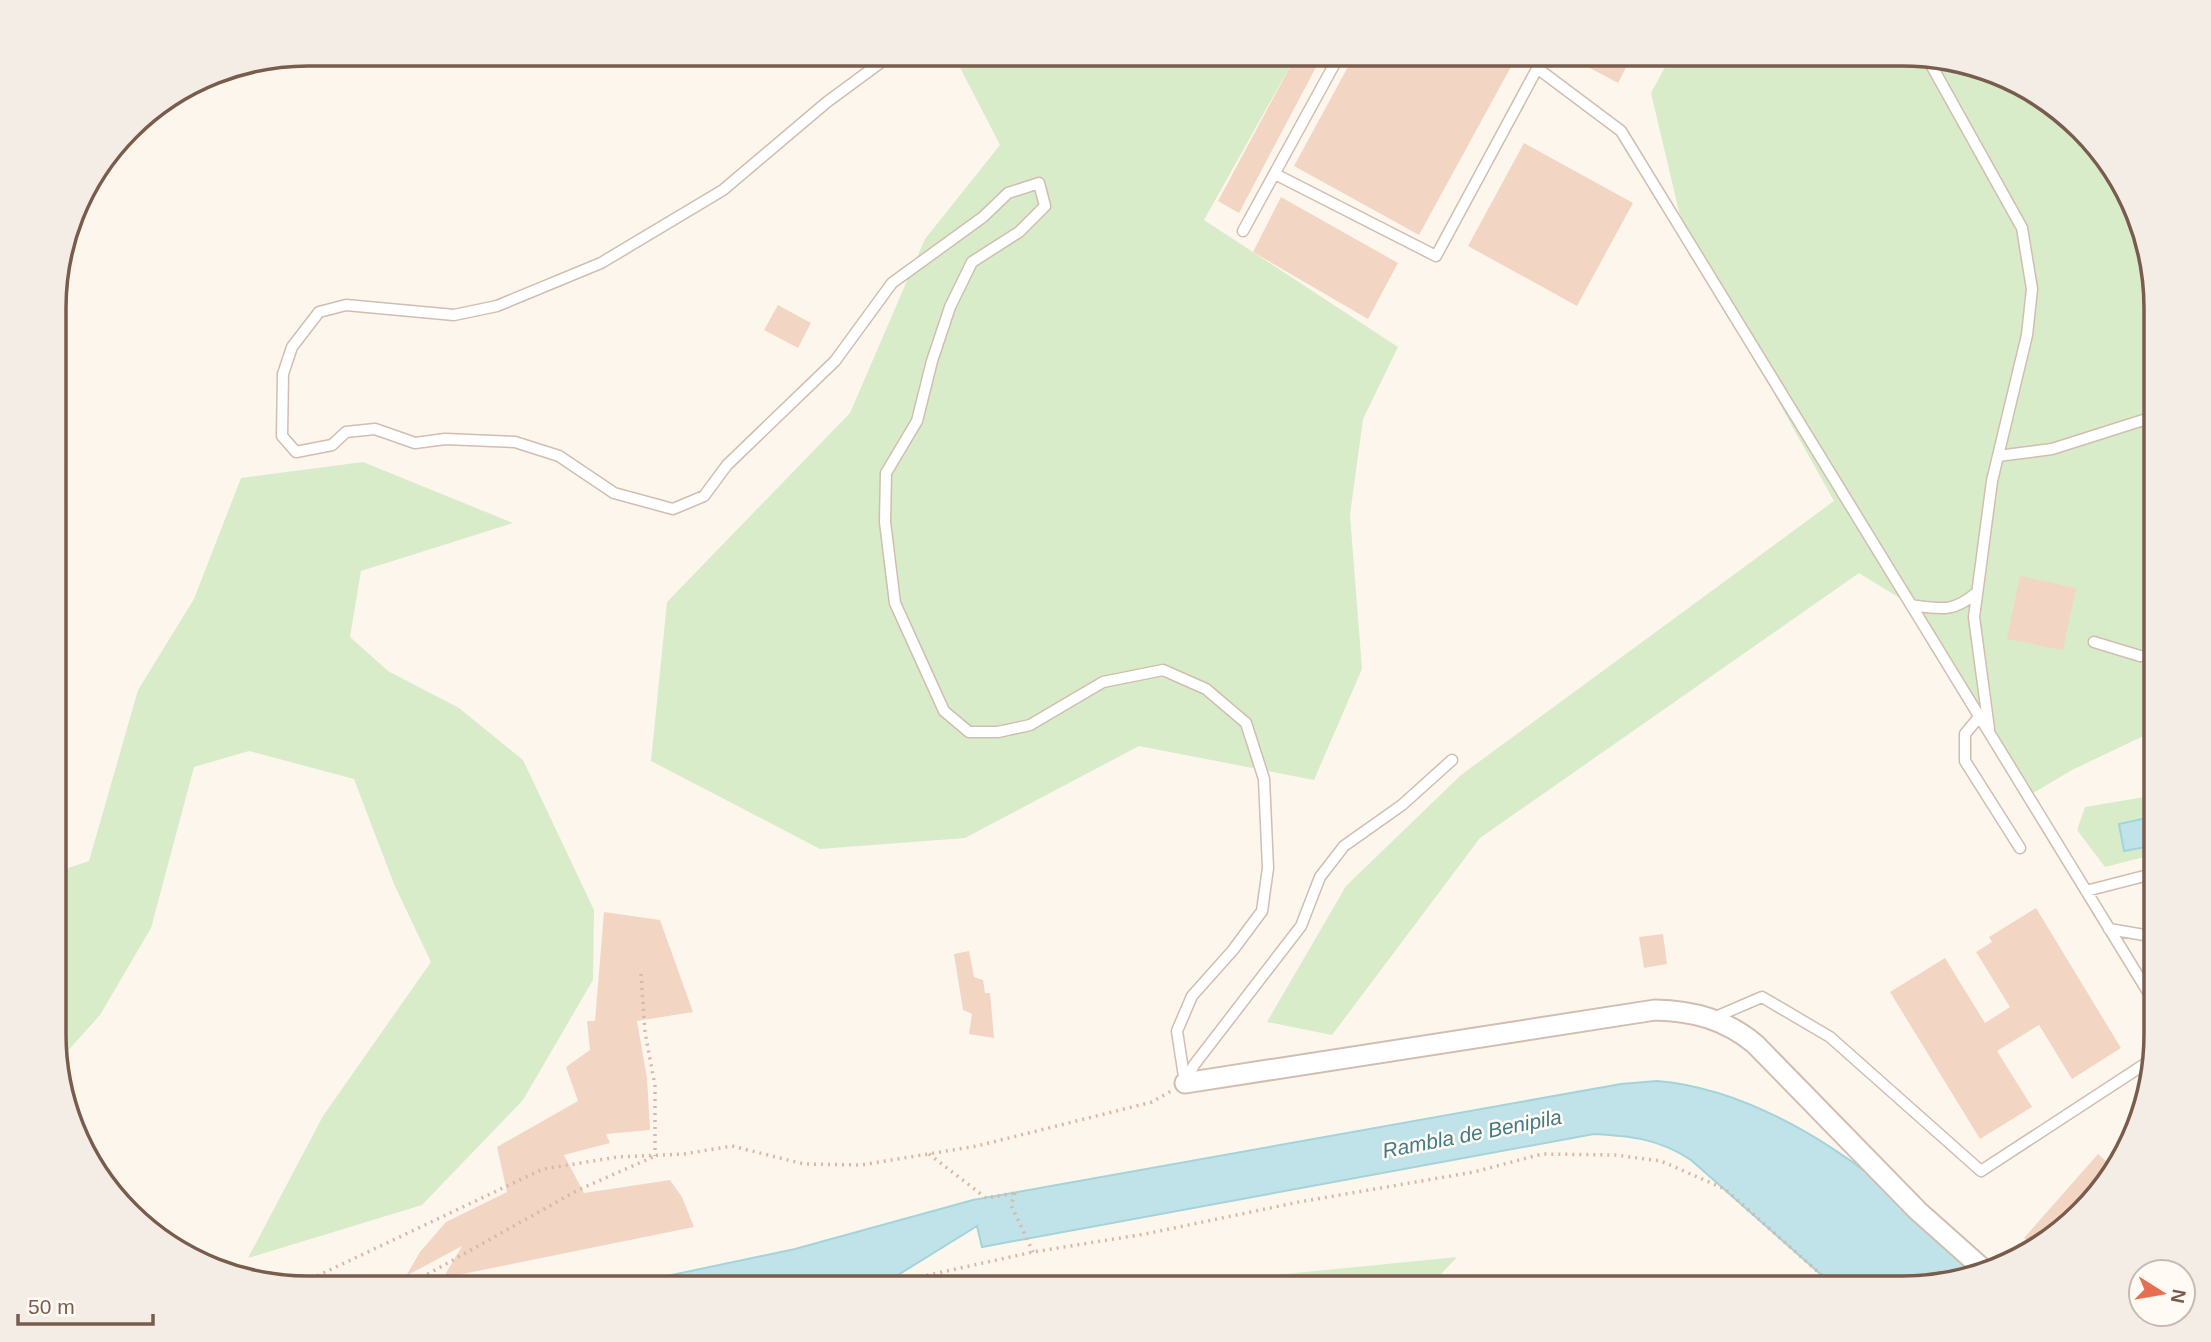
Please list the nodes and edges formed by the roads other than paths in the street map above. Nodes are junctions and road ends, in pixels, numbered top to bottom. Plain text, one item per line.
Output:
1 (1333, 66) edge
2 (875, 67) edge
3 (1537, 68) joint
4 (1933, 69) edge
5 (1275, 174) junction
6 (1243, 231) dead end
7 (2144, 420) edge
8 (1998, 456) junction
9 (1977, 592) junction
10 (1911, 605) junction
11 (2094, 642) dead end
12 (2144, 656) edge
13 (1979, 717) junction
14 (1990, 734) junction
15 (1452, 760) dead end
16 (2020, 848) dead end
17 (2144, 876) edge
18 (2086, 891) junction
19 (2109, 929) junction
20 (2144, 935) edge
21 (2144, 986) edge
22 (1712, 1018) junction
23 (2142, 1066) edge
24 (1185, 1083) junction
25 (1977, 1264) edge

1 - 5 lane
2 - 24 lane
3 - 5 lane
3 - 10 lane
4 - 8 lane
5 - 6 lane
7 - 8 lane
8 - 9 lane
9 - 10 lane
9 - 14 lane
10 - 13 lane
11 - 12 lane
13 - 14 lane
13 - 16 lane
14 - 18 lane
15 - 24 lane
17 - 18 lane
18 - 19 lane
19 - 20 lane
19 - 21 lane
22 - 23 lane
22 - 24 street
22 - 25 street

